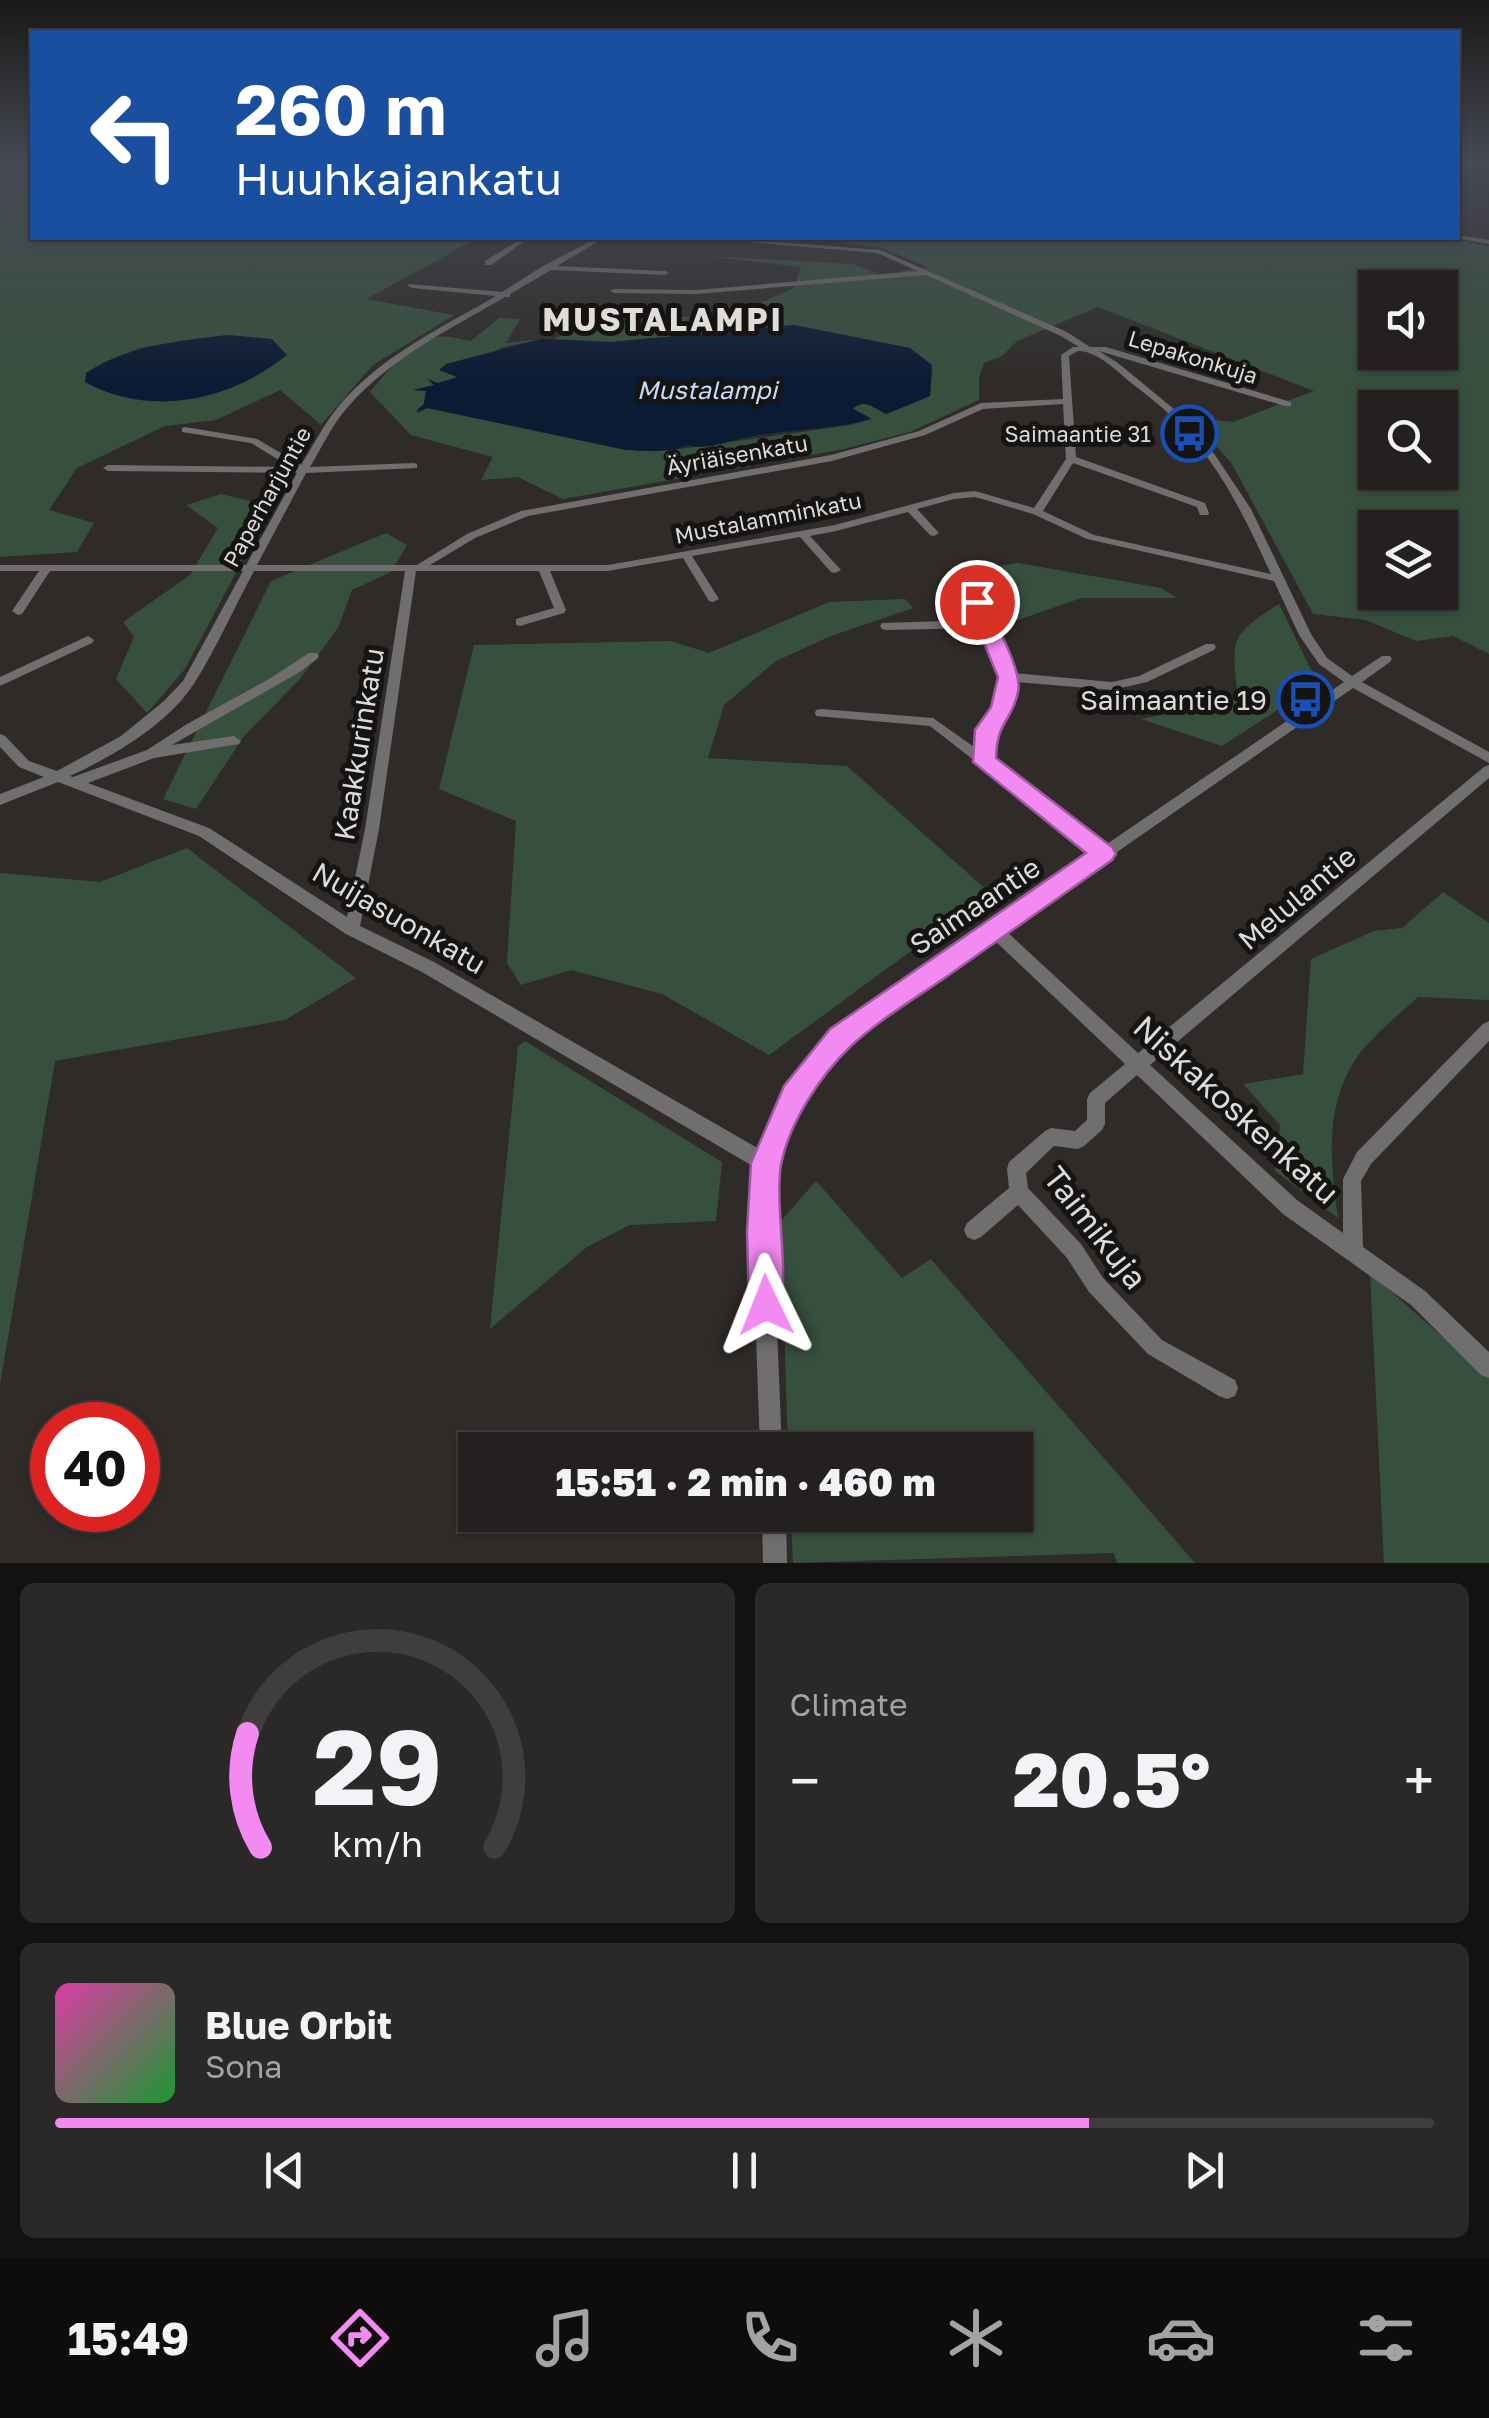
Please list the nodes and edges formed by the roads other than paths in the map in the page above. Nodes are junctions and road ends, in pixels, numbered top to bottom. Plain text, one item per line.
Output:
1 (1460, 237) edge
2 (523, 240) edge
3 (597, 240) edge
4 (749, 240) edge
5 (1489, 242) edge
6 (488, 263) dead end
7 (546, 268) junction
8 (926, 273) junction
9 (412, 286) dead end
10 (614, 291) dead end
11 (642, 291) junction
12 (508, 295) junction
13 (1088, 347) junction
14 (1068, 400) junction
15 (1288, 404) dead end
16 (185, 430) dead end
17 (1071, 459) junction
18 (414, 466) dead end
19 (108, 468) dead end
20 (303, 470) junction
21 (910, 508) junction
22 (1037, 512) junction
23 (1204, 514) dead end
24 (934, 533) dead end
25 (802, 534) junction
26 (686, 554) junction
27 (47, 567) junction
28 (415, 567) junction
29 (0, 568) edge
30 (250, 568) junction
31 (543, 568) junction
32 (834, 570) dead end
33 (1278, 579) junction
34 (713, 599) dead end
35 (977, 602) dead end
36 (18, 611) dead end
37 (520, 622) dead end
38 (985, 624) junction
39 (886, 626) dead end
40 (88, 640) dead end
41 (1210, 647) dead end
42 (313, 656) dead end
43 (1386, 658) dead end
44 (1009, 677) junction
45 (1350, 680) junction
46 (0, 682) edge
47 (822, 714) dead end
48 (0, 739) edge
49 (234, 741) dead end
50 (152, 753) junction
51 (1489, 758) edge
52 (984, 762) junction
53 (1489, 770) edge
54 (60, 776) junction
55 (76, 782) junction
56 (0, 800) edge
57 (1104, 854) junction
58 (352, 929) junction
59 (994, 930) junction
60 (1489, 1029) edge
61 (1136, 1064) junction
62 (766, 1163) junction
63 (1019, 1192) junction
64 (974, 1230) dead end
65 (1353, 1248) junction
66 (1489, 1367) edge
67 (1228, 1388) dead end
68 (770, 1432) edge
69 (775, 1532) edge
70 (776, 1563) edge

1 - 5 street
2 - 6 street
3 - 7 street, Paperharjuntie
4 - 8 street
7 - 11 street
7 - 12 street, Paperharjuntie
8 - 11 street
8 - 13 street
9 - 12 street
10 - 11 street
12 - 20 street, Paperharjuntie
13 - 14 street
13 - 15 street, Lepakonkuja
13 - 33 street
14 - 17 street
14 - 28 street, Äyriäisenkatu
16 - 20 street
17 - 22 street
17 - 23 street
18 - 20 street
19 - 20 street
20 - 30 street, Paperharjuntie
21 - 22 street, Mustalamminkatu
21 - 24 street
21 - 25 street, Mustalamminkatu
22 - 33 street, Mustalamminkatu
25 - 26 street, Mustalamminkatu
25 - 32 street
26 - 31 street, Mustalamminkatu
26 - 34 street
27 - 29 street, Mustalamminkatu
27 - 30 street, Mustalamminkatu
27 - 36 street
28 - 30 street, Mustalamminkatu
28 - 31 street, Mustalamminkatu
28 - 58 street, Kaakkurinkatu
30 - 54 street, Paperharjuntie
31 - 37 street
33 - 45 street
35 - 38 street
38 - 39 street
38 - 44 street
40 - 46 street
41 - 44 street
42 - 50 street
43 - 45 street, Saimaantie
44 - 52 street
45 - 51 street
45 - 57 street, Saimaantie
47 - 52 street
48 - 54 street, Nuijasuonkatu
49 - 50 street
50 - 55 street
52 - 57 street
53 - 61 street, Melulantie
54 - 55 street, Nuijasuonkatu
54 - 56 street, Paperharjuntie
55 - 58 street, Nuijasuonkatu
57 - 59 street, Saimaantie
58 - 62 street, Nuijasuonkatu
59 - 61 street, Niskakoskenkatu
59 - 62 street, Saimaantie
60 - 65 street
61 - 63 street, Taimikuja
61 - 65 street, Niskakoskenkatu
62 - 68 street, Saimaantie
63 - 64 street
63 - 67 street, Taimikuja
65 - 66 street, Niskakoskenkatu
69 - 70 street

